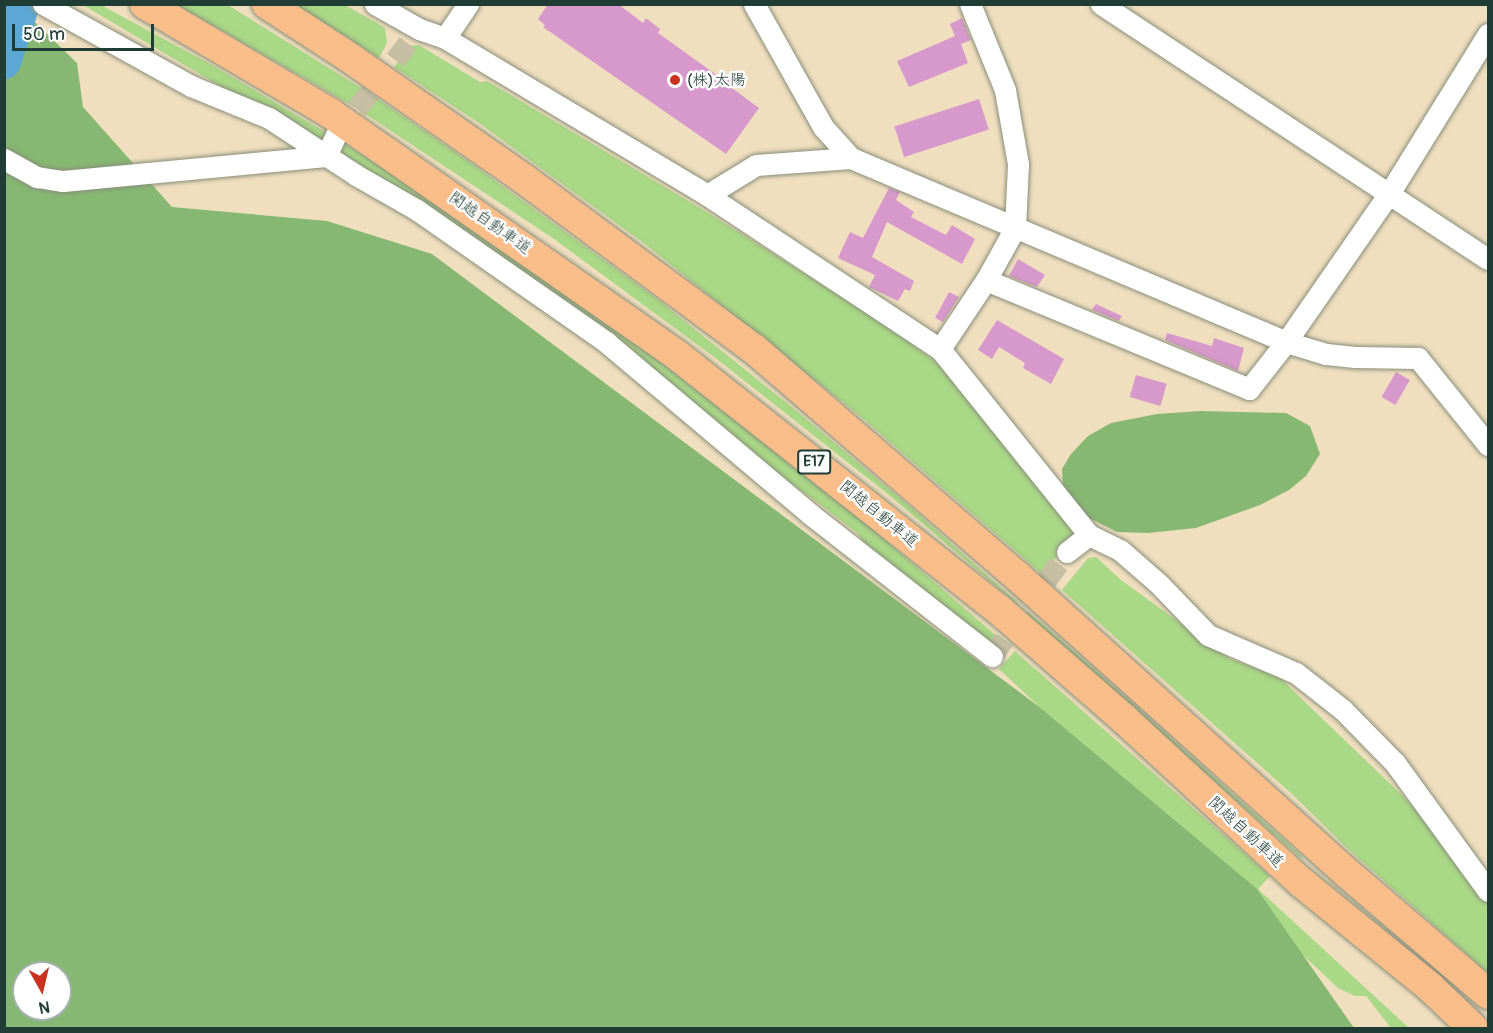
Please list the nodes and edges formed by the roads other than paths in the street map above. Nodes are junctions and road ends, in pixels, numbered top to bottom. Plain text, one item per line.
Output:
1 (43, 4) edge
2 (145, 4) edge
3 (267, 4) edge
4 (375, 4) edge
5 (468, 4) edge
6 (754, 4) edge
7 (970, 4) edge
8 (1101, 4) edge
9 (1488, 34) edge
10 (446, 38) junction
11 (336, 135) tunnel mouth
12 (326, 156) junction
13 (851, 158) junction
14 (4, 159) edge
15 (1390, 192) junction
16 (707, 195) junction
17 (1015, 228) junction
18 (1488, 259) edge
19 (986, 280) junction
20 (1286, 342) junction
21 (940, 349) junction
22 (1488, 445) edge
23 (1089, 535) junction
24 (1067, 552) tunnel mouth
25 (992, 656) dead end
26 (1488, 891) edge
27 (1488, 994) edge
28 (1473, 1029) edge

1 - 12 street
2 - 28 highway, 関越自動車道 / E17
3 - 27 highway
4 - 10 street
5 - 10 street
6 - 13 street
7 - 17 street
8 - 15 street
9 - 15 street
10 - 16 street
11 - 12 street
12 - 14 street
12 - 25 street
13 - 16 street
13 - 17 street
15 - 18 street
15 - 20 street
16 - 21 street
17 - 19 street
17 - 20 street
19 - 20 street
19 - 21 street
20 - 22 street
21 - 23 street
23 - 24 street
23 - 26 street

